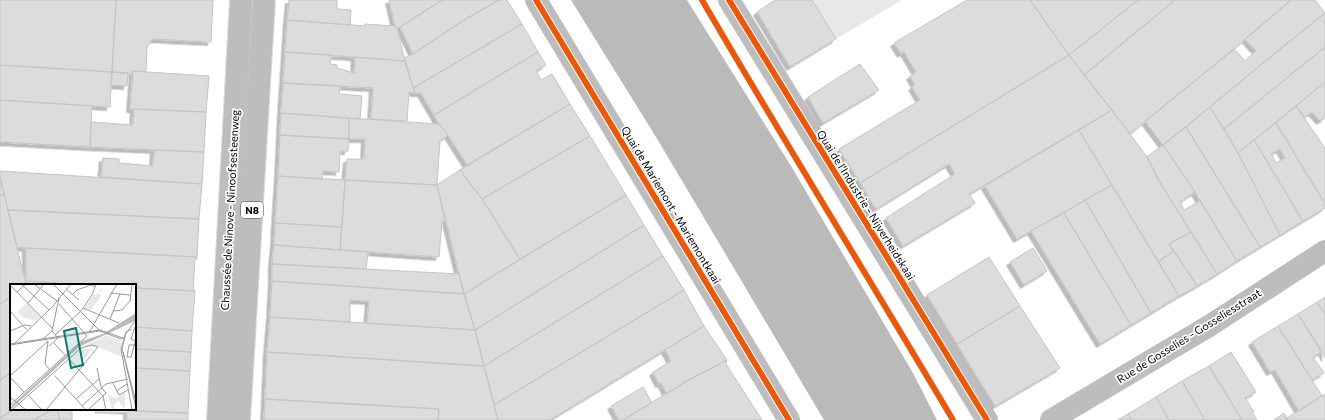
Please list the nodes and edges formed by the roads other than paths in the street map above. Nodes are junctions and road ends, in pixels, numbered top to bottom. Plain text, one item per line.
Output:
1 (241, 0) edge
2 (264, 0) edge
3 (536, 0) edge
4 (729, 0) edge
5 (1325, 251) edge
6 (218, 420) edge
7 (239, 420) edge
8 (789, 420) edge
9 (987, 420) edge
10 (1051, 420) edge

1 - 6 street, Chaussée de Ninove - Ninoofsesteenweg / N8
2 - 7 street, Chaussée de Ninove - Ninoofsesteenweg / N8
3 - 8 street, Quai de Mariemont - Mariemontkaai
4 - 9 street, Quai de l'Industrie - Nijverheidskaai
5 - 10 street, Rue de Gosselies - Gosseliesstraat

